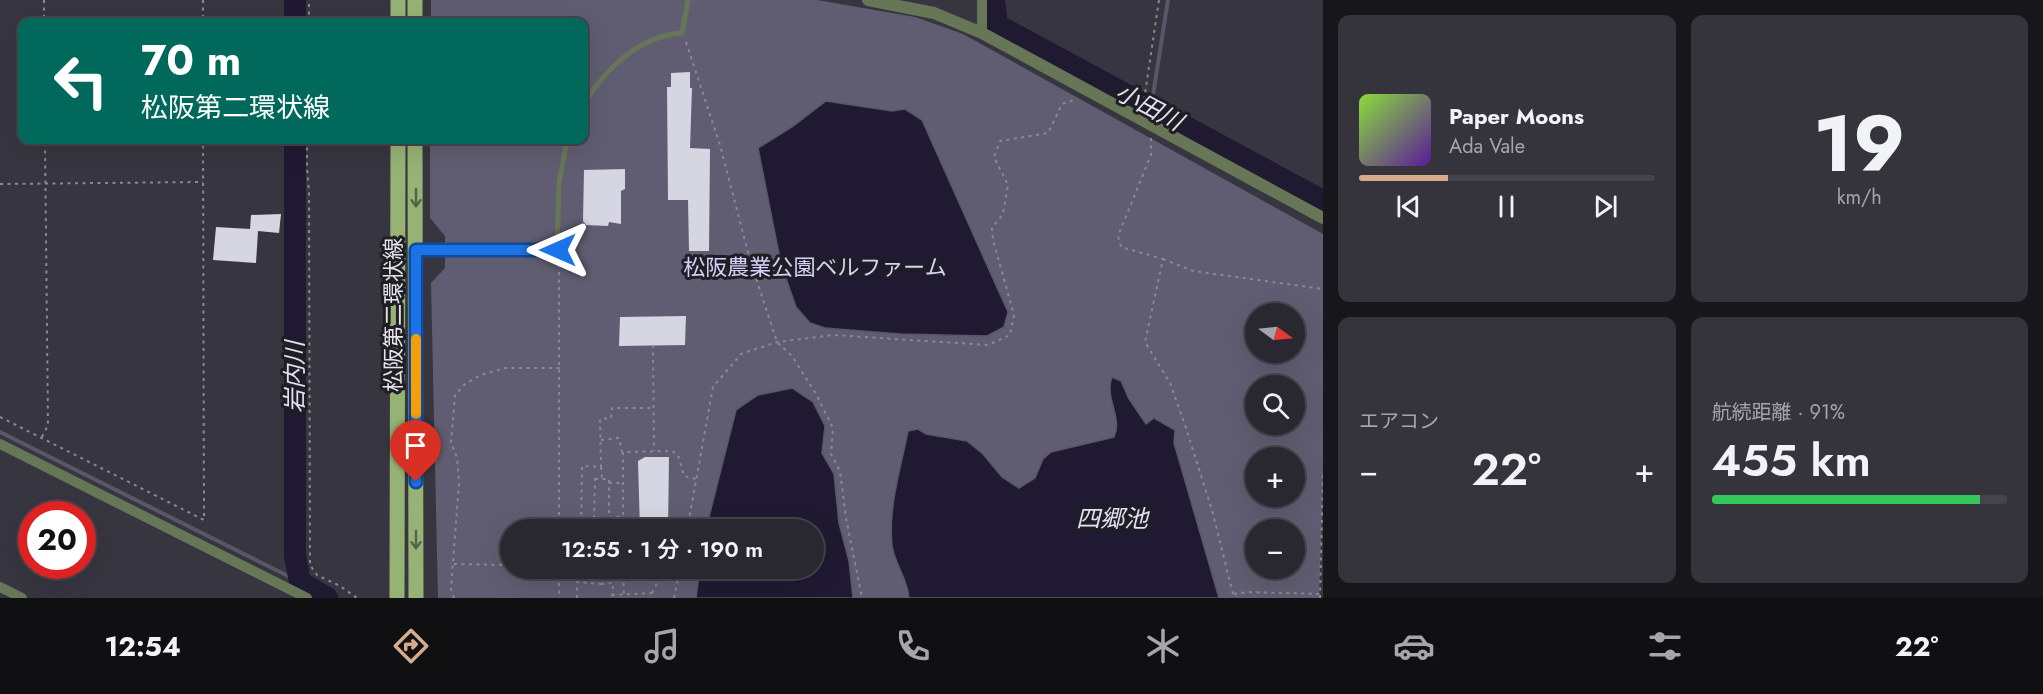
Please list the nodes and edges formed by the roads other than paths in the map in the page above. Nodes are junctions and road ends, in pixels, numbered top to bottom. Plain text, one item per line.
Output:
1 (398, 0) edge
2 (415, 0) edge
3 (688, 0) edge
4 (868, 0) edge
5 (982, 0) edge
6 (398, 18) edge
7 (415, 18) edge
8 (982, 33) junction
9 (588, 97) edge
10 (398, 144) edge
11 (415, 144) edge
12 (566, 144) edge
13 (1323, 218) edge
14 (416, 250) junction
15 (0, 444) edge
16 (0, 587) edge
17 (22, 598) edge
18 (307, 598) edge
19 (397, 598) edge
20 (416, 598) edge

1 - 6 main road
2 - 7 main road
3 - 9 lane
4 - 8 street
5 - 8 street
8 - 13 street
10 - 19 main road, 松阪第二環状線
11 -> 14 main road, 松阪第二環状線
12 - 14 lane
14 -> 20 main road, 松阪第二環状線
15 - 18 street
16 - 17 street

